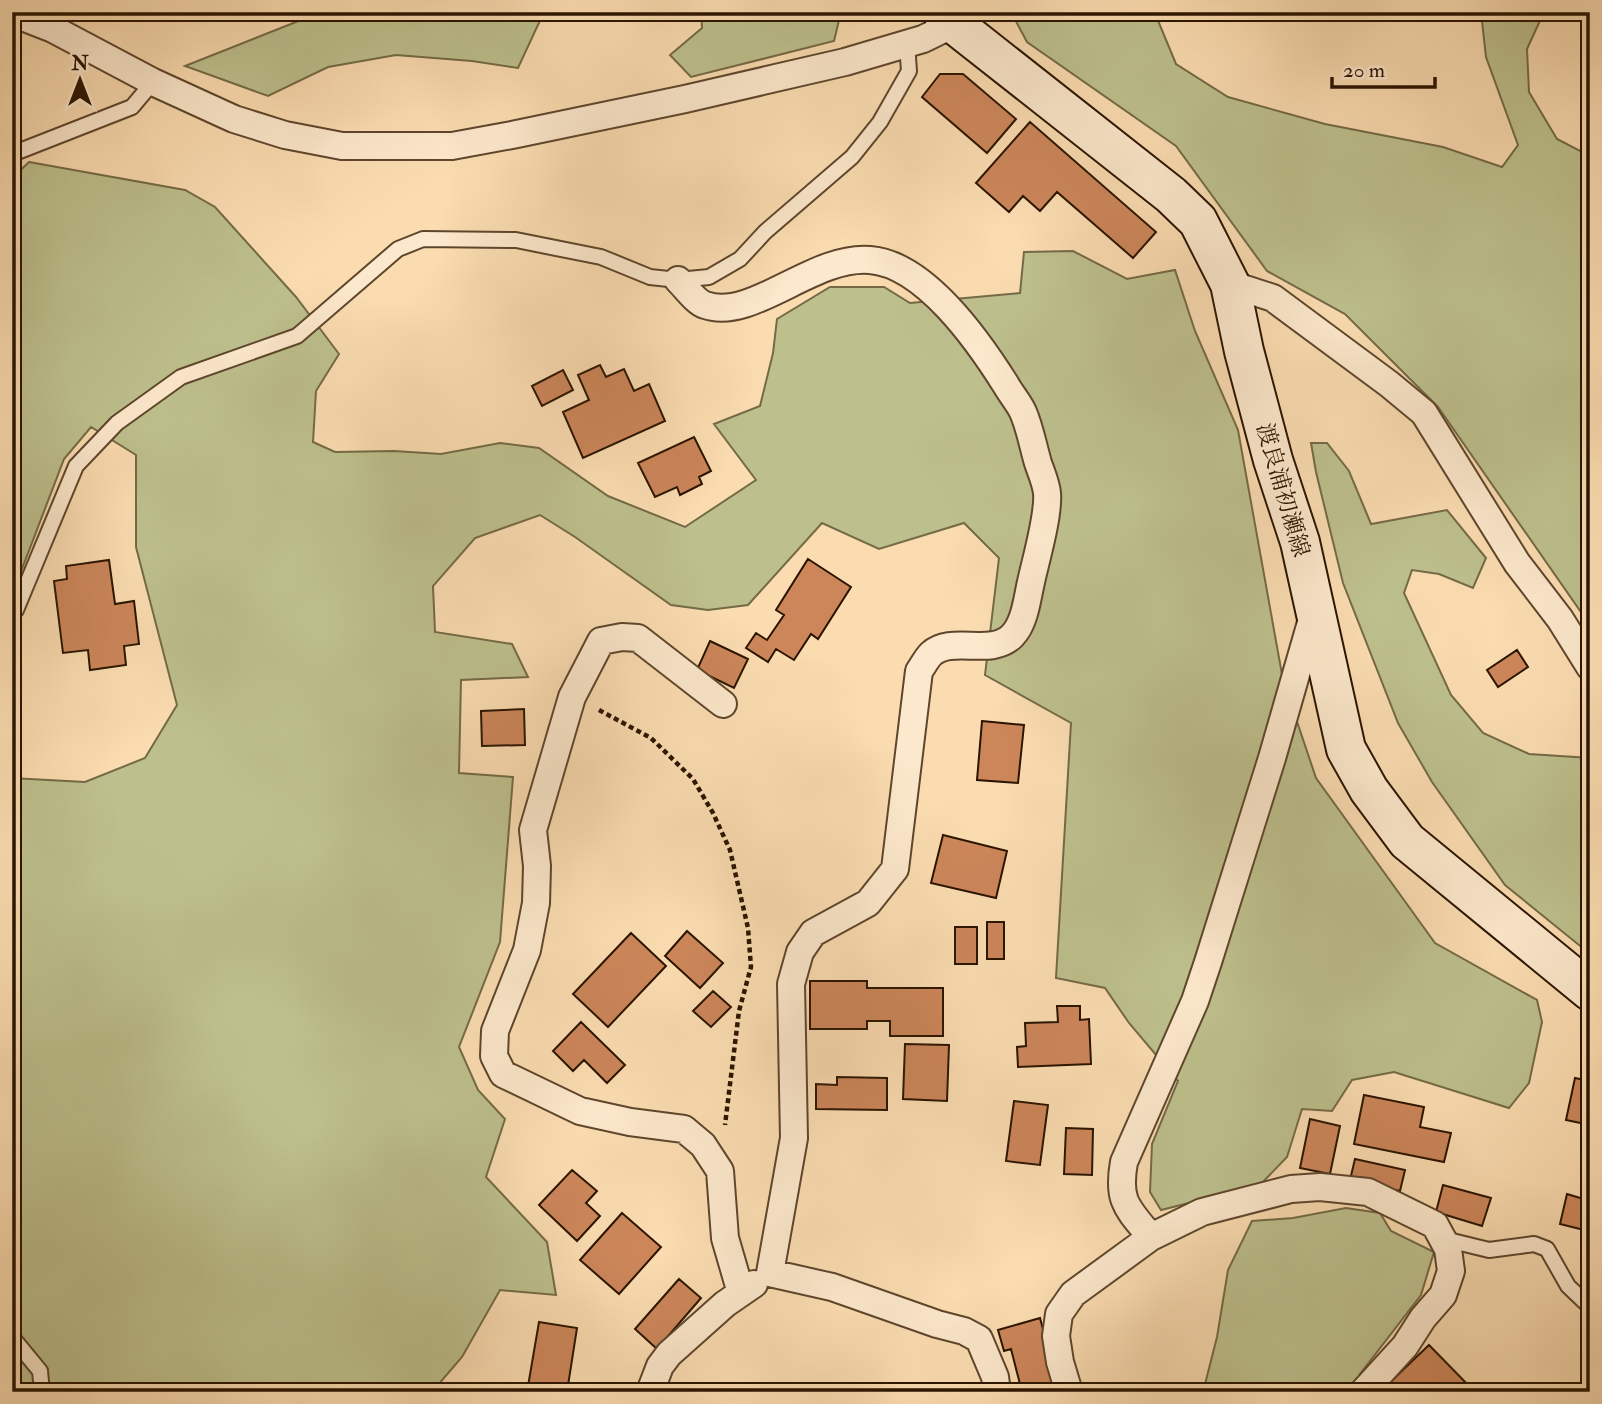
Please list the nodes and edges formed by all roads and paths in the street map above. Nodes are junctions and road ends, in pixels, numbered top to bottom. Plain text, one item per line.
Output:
1 (12, 13) edge
2 (948, 18) edge
3 (907, 44) junction
4 (153, 82) junction
5 (12, 154) edge
6 (678, 280) junction
7 (1230, 284) junction
8 (1315, 607) junction
9 (12, 614) edge
10 (1590, 667) edge
11 (572, 697) junction
12 (723, 704) dead end
13 (1590, 992) edge
14 (720, 1171) junction
15 (1151, 1237) junction
16 (1442, 1239) junction
17 (770, 1273) junction
18 (741, 1293) junction
19 (1590, 1307) edge
20 (12, 1337) edge
21 (42, 1392) edge
22 (650, 1392) edge
23 (997, 1392) edge
24 (1069, 1392) edge
25 (1363, 1392) edge

1 - 4 street
2 - 3 street
2 - 7 main road, 渡良浦初瀬線
3 - 4 street
3 - 6 lane
4 - 5 lane
6 - 9 lane
6 - 17 street
7 - 8 main road, 渡良浦初瀬線
7 - 10 street
8 - 13 main road, 渡良浦初瀬線
8 - 15 street
11 - 12 street
11 - 14 path
11 - 14 street
14 - 18 street
15 - 16 street
15 - 24 street
16 - 19 lane
16 - 25 street
17 - 18 street
17 - 23 street
18 - 22 street
20 - 21 lane

